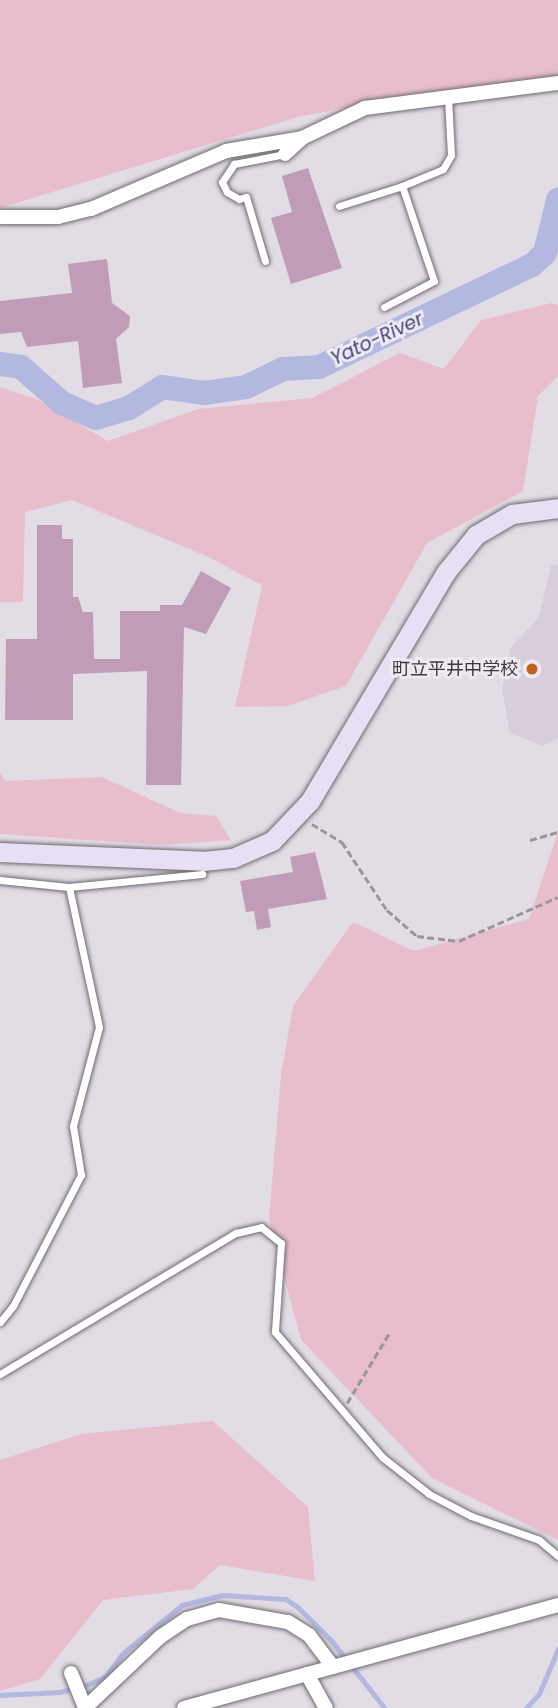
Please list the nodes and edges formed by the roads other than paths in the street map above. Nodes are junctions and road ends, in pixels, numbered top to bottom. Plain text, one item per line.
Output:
1 (558, 83) edge
2 (448, 98) junction
3 (302, 138) junction
4 (285, 154) joint
5 (402, 186) junction
6 (339, 206) dead end
7 (0, 217) edge
8 (265, 261) dead end
9 (384, 307) dead end
10 (558, 508) edge
11 (0, 852) edge
12 (202, 874) dead end
13 (0, 880) edge
14 (69, 887) junction
15 (0, 1322) edge
16 (0, 1374) edge
17 (558, 1556) edge
18 (558, 1605) edge
19 (335, 1666) junction
20 (307, 1674) junction
21 (73, 1676) dead end
22 (84, 1705) edge
23 (184, 1708) edge
24 (326, 1708) edge

1 - 2 street
2 - 3 street
2 - 5 lane
3 - 4 street
3 - 7 street
4 - 8 lane
5 - 6 lane
5 - 9 lane
10 - 11 street
12 - 14 lane
13 - 14 lane
14 - 15 lane
16 - 17 lane
18 - 19 street
19 - 20 street
19 - 22 street
20 - 23 street
20 - 24 street
21 - 22 street

